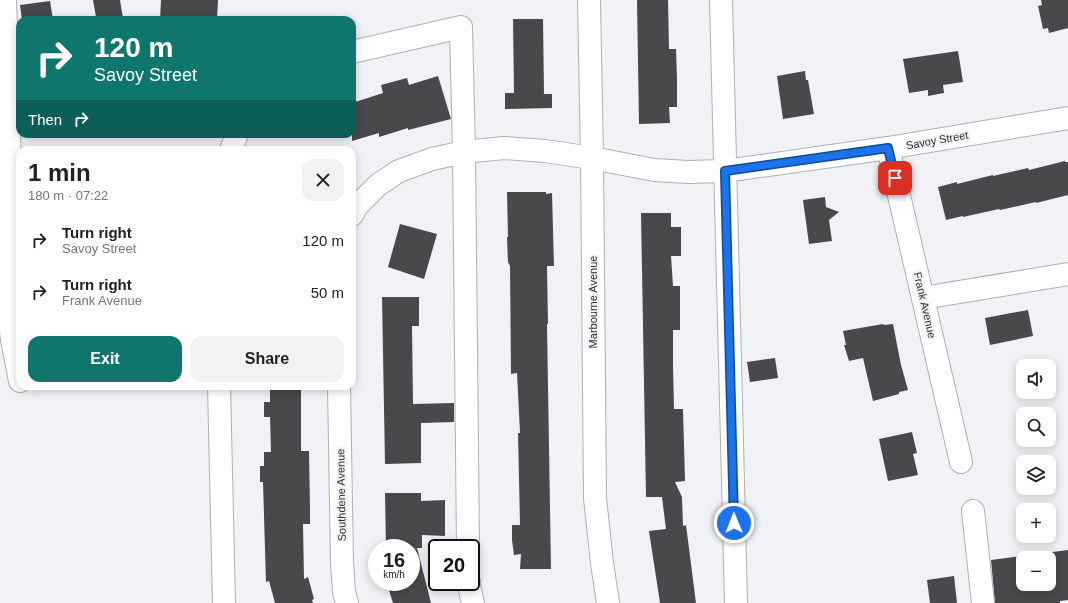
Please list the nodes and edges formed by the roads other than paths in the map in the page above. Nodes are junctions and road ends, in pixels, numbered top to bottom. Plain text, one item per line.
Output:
1 (5, 0) edge
2 (588, 0) edge
3 (722, 0) edge
4 (356, 51) edge
5 (1068, 118) edge
6 (888, 148) junction
7 (464, 152) junction
8 (592, 158) junction
9 (725, 171) junction
10 (356, 208) edge
11 (1068, 274) edge
12 (923, 298) junction
13 (16, 360) edge
14 (219, 390) edge
15 (339, 390) edge
16 (961, 462) dead end
17 (974, 511) dead end
18 (468, 539) edge
19 (470, 591) edge
20 (224, 603) edge
21 (346, 603) edge
22 (473, 603) edge
23 (608, 603) edge
24 (736, 603) edge
25 (983, 603) edge

1 - 13 street
2 - 8 street, Marbourne Avenue
3 - 9 street
4 - 7 street
5 - 6 street, Savoy Street
6 - 9 street, Savoy Street
6 - 12 street, Frank Avenue
7 - 8 street
7 - 10 street
7 - 18 street
8 - 9 street, Savoy Street
8 - 23 street, Marbourne Avenue
9 - 24 street
11 - 12 street
12 - 16 street, Frank Avenue
14 - 20 street
15 - 21 street, Southdene Avenue
17 - 25 street
19 - 22 street

